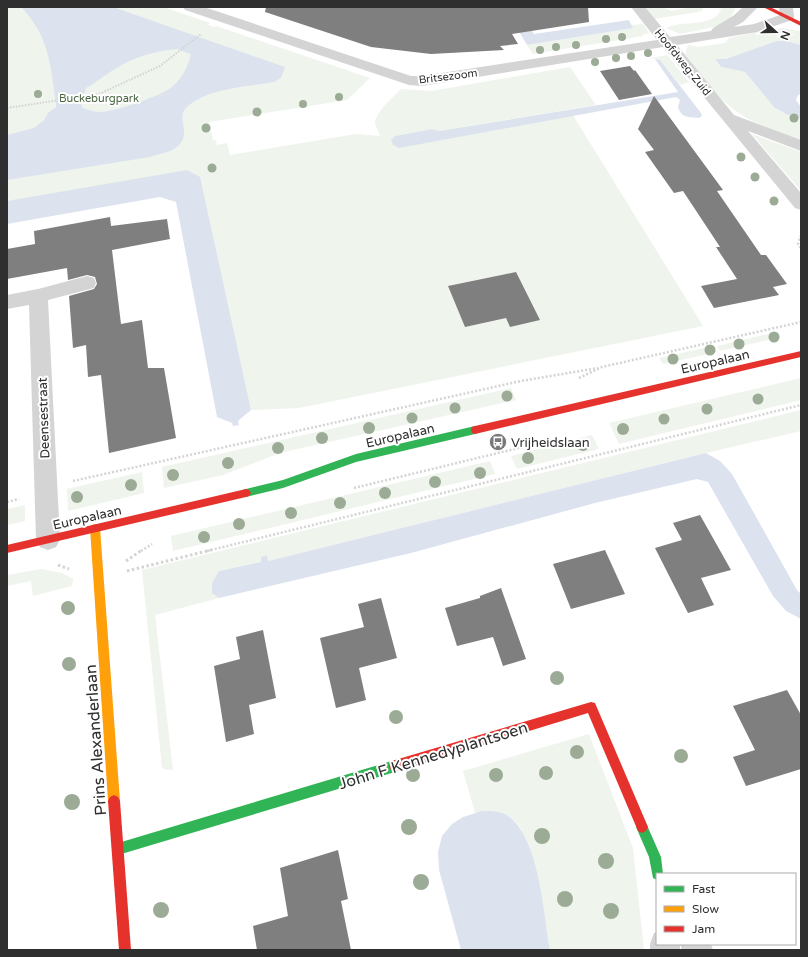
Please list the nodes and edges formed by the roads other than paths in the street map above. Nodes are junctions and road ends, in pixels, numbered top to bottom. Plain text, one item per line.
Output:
1 (190, 7) edge
2 (236, 7) edge
3 (638, 7) edge
4 (751, 7) edge
5 (766, 7) edge
6 (786, 12) edge
7 (222, 18) junction
8 (801, 24) edge
9 (714, 34) junction
10 (665, 42) junction
11 (728, 118) junction
12 (801, 146) edge
13 (801, 204) edge
14 (88, 283) dead end
15 (38, 296) junction
16 (7, 302) edge
17 (801, 354) edge
18 (95, 528) junction
19 (48, 540) junction
20 (7, 549) edge
21 (118, 849) junction
22 (659, 868) edge
23 (125, 950) edge

1 - 7 street, Britsezoom
2 - 7 street
3 - 10 street, Hoofdweg-Zuid
4 - 9 street, Britsezoom
5 - 6 street
6 - 8 street
6 - 9 street, Britsezoom
7 - 10 street, Britsezoom
9 - 10 street, Britsezoom
10 - 11 street, Hoofdweg-Zuid
11 - 12 street, Hoofdweg-Zuid
11 - 13 street, Hoofdweg-Zuid
14 - 15 street
15 - 16 street
15 - 19 street, Deensestraat
17 - 18 street, Europalaan
18 - 19 street, Europalaan
18 - 21 street, Prins Alexanderlaan
19 - 20 street, Europalaan
21 - 22 street, John F Kennedyplantsoen
21 - 23 street, Prins Alexanderlaan

